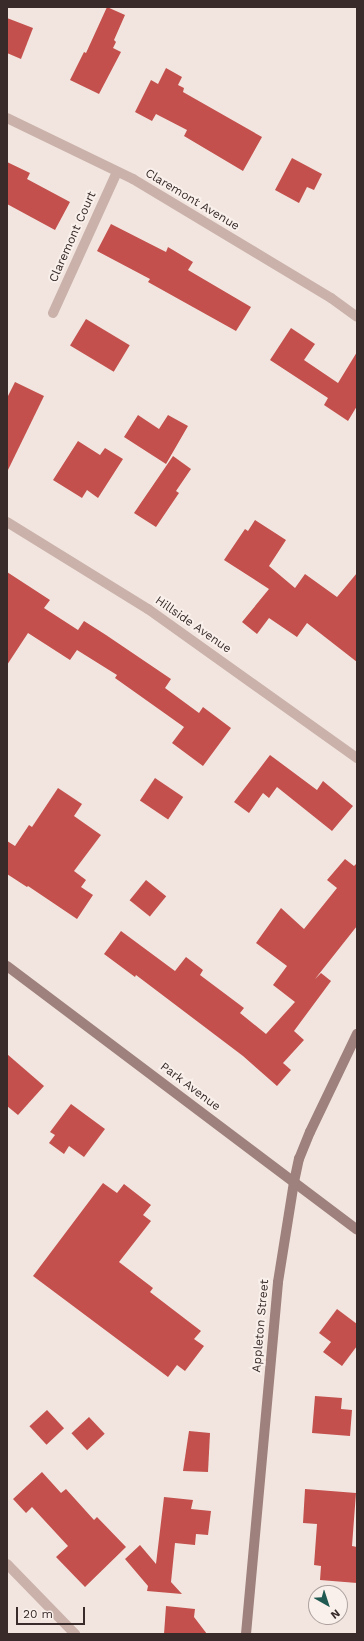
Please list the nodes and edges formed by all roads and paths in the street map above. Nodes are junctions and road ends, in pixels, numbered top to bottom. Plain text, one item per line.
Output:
1 (7, 118) edge
2 (117, 172) junction
3 (53, 313) dead end
4 (357, 317) edge
5 (7, 522) edge
6 (357, 758) edge
7 (7, 966) edge
8 (357, 1034) edge
9 (294, 1182) junction
10 (357, 1230) edge
11 (7, 1564) edge
12 (75, 1634) edge
13 (246, 1634) edge

1 - 2 street, Claremont Avenue
2 - 3 street, Claremont Court
2 - 4 street, Claremont Avenue
5 - 6 street, Hillside Avenue
7 - 9 street, Park Avenue
8 - 9 street, Appleton Street
9 - 10 street, Park Avenue
9 - 13 street, Appleton Street
11 - 12 street

